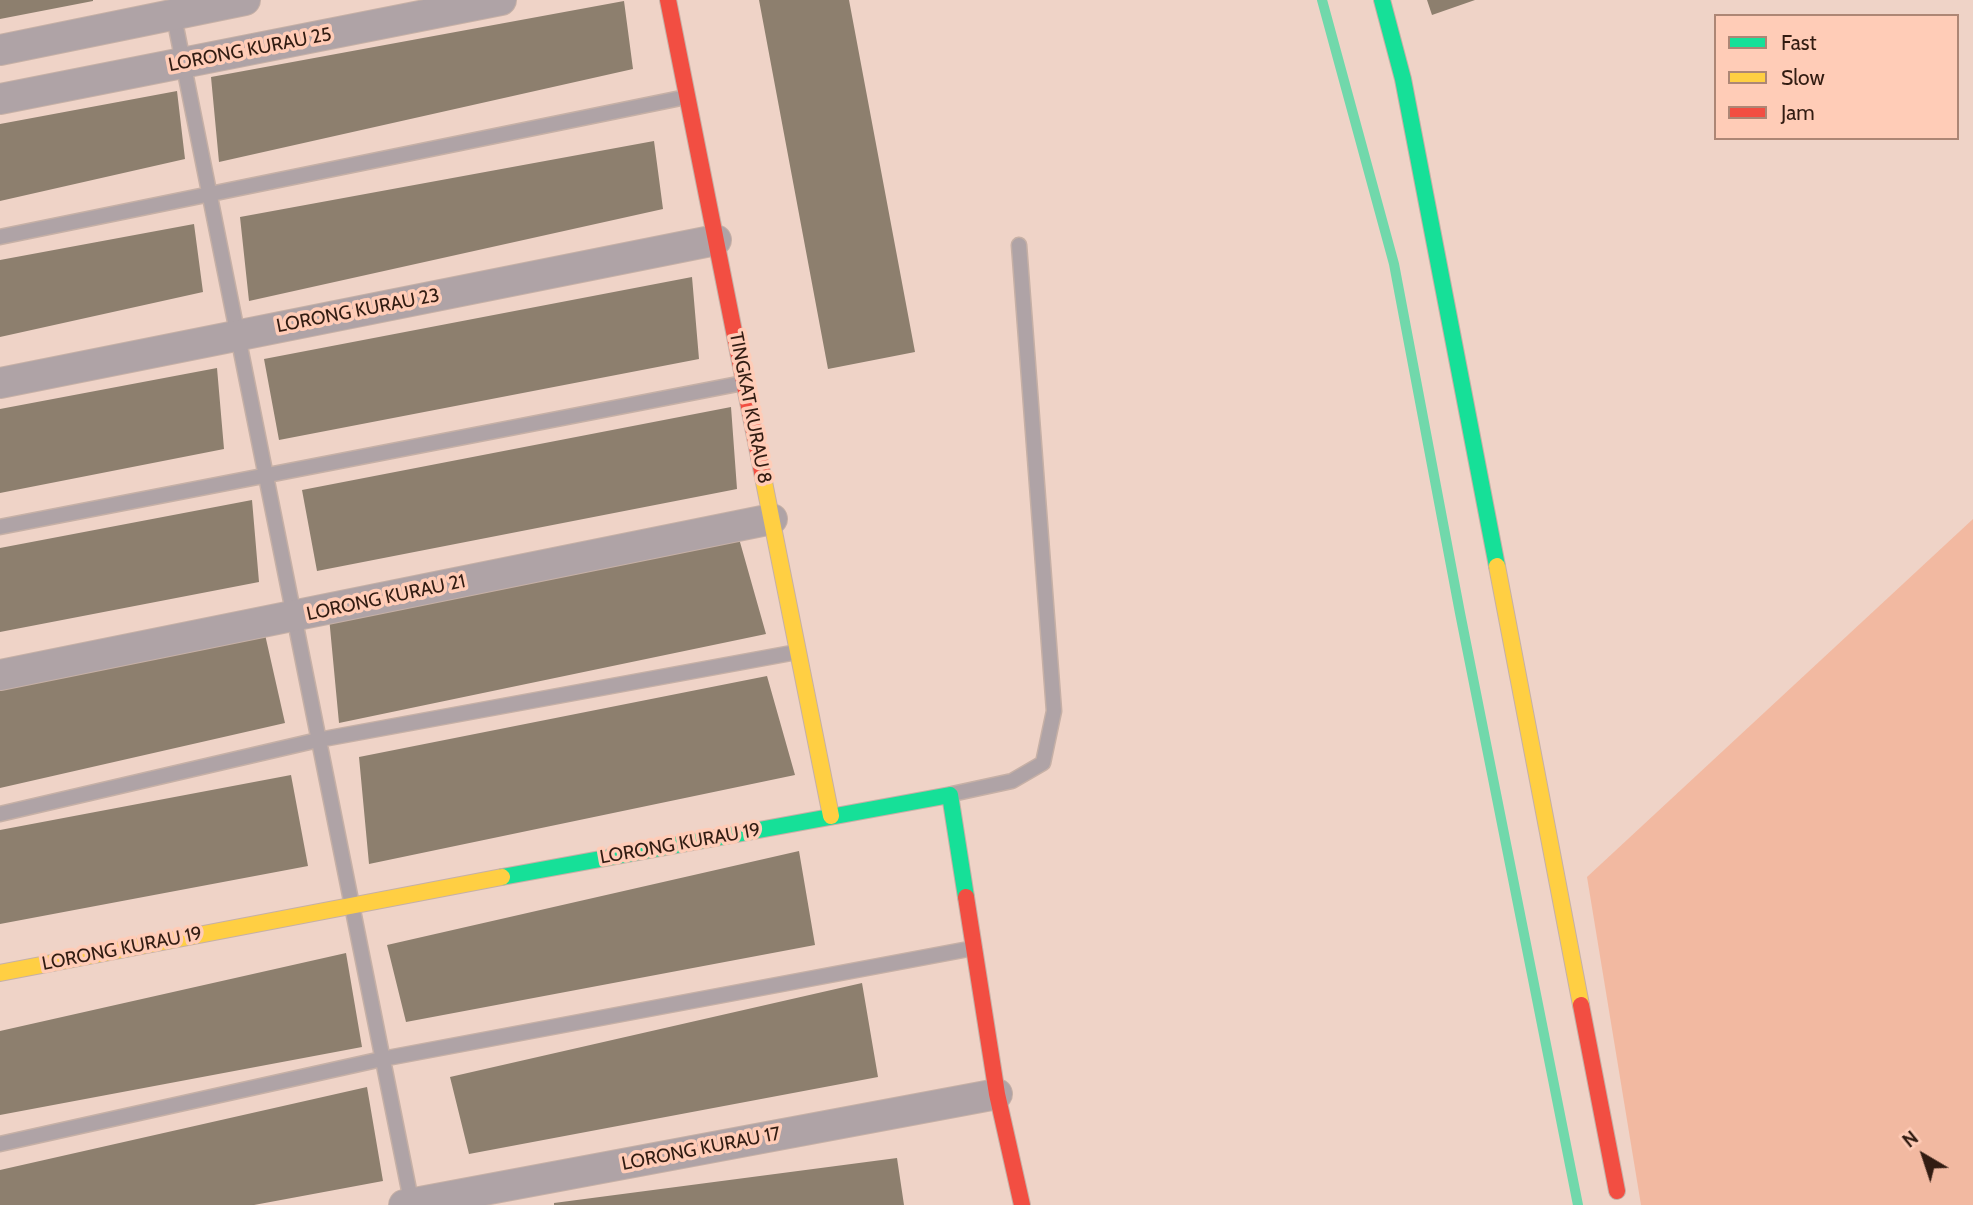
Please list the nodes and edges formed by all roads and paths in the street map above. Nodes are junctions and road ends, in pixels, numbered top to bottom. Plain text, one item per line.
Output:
1 (245, 0) edge
2 (501, 0) edge
3 (668, 0) edge
4 (1382, 0) edge
5 (172, 7) edge
6 (0, 50) edge
7 (184, 63) junction
8 (687, 96) junction
9 (0, 99) edge
10 (209, 194) junction
11 (0, 237) edge
12 (716, 240) junction
13 (1019, 245) dead end
14 (237, 335) junction
15 (0, 383) edge
16 (745, 383) junction
17 (265, 475) junction
18 (772, 519) junction
19 (0, 527) edge
20 (294, 617) junction
21 (798, 651) junction
22 (0, 675) edge
23 (318, 740) junction
24 (950, 795) junction
25 (0, 814) edge
26 (831, 816) junction
27 (351, 904) junction
28 (975, 948) junction
29 (0, 973) edge
30 (382, 1059) junction
31 (997, 1094) junction
32 (0, 1144) edge
33 (1617, 1191) dead end
34 (409, 1205) edge
35 (1022, 1205) edge

1 - 5 street
2 - 7 street, LORONG KURAU 25
3 - 8 street, TINGKAT KURAU 8
4 - 33 street
5 - 6 street
5 - 7 lane
7 - 9 street, LORONG KURAU 25
7 - 10 lane
8 - 10 lane
8 - 12 street, TINGKAT KURAU 8
10 - 11 lane
10 - 14 lane
12 - 14 street, LORONG KURAU 23
12 - 16 street, TINGKAT KURAU 8
13 - 24 lane
14 - 15 street, LORONG KURAU 23
14 - 17 lane
16 - 17 lane
16 - 18 street, TINGKAT KURAU 8
17 - 19 lane
17 - 20 lane
18 - 20 street, LORONG KURAU 21
18 - 21 street, TINGKAT KURAU 8
20 - 22 street, LORONG KURAU 21
20 - 23 lane
21 - 23 lane
21 - 26 street, TINGKAT KURAU 8
23 - 25 lane
23 - 27 lane
24 - 26 street, LORONG KURAU 19
24 - 28 street
26 - 27 street, LORONG KURAU 19
27 - 29 street, LORONG KURAU 19
27 - 30 lane
28 - 30 lane
28 - 31 street
30 - 32 lane
30 - 34 lane
31 - 34 street, LORONG KURAU 17
31 - 35 street

